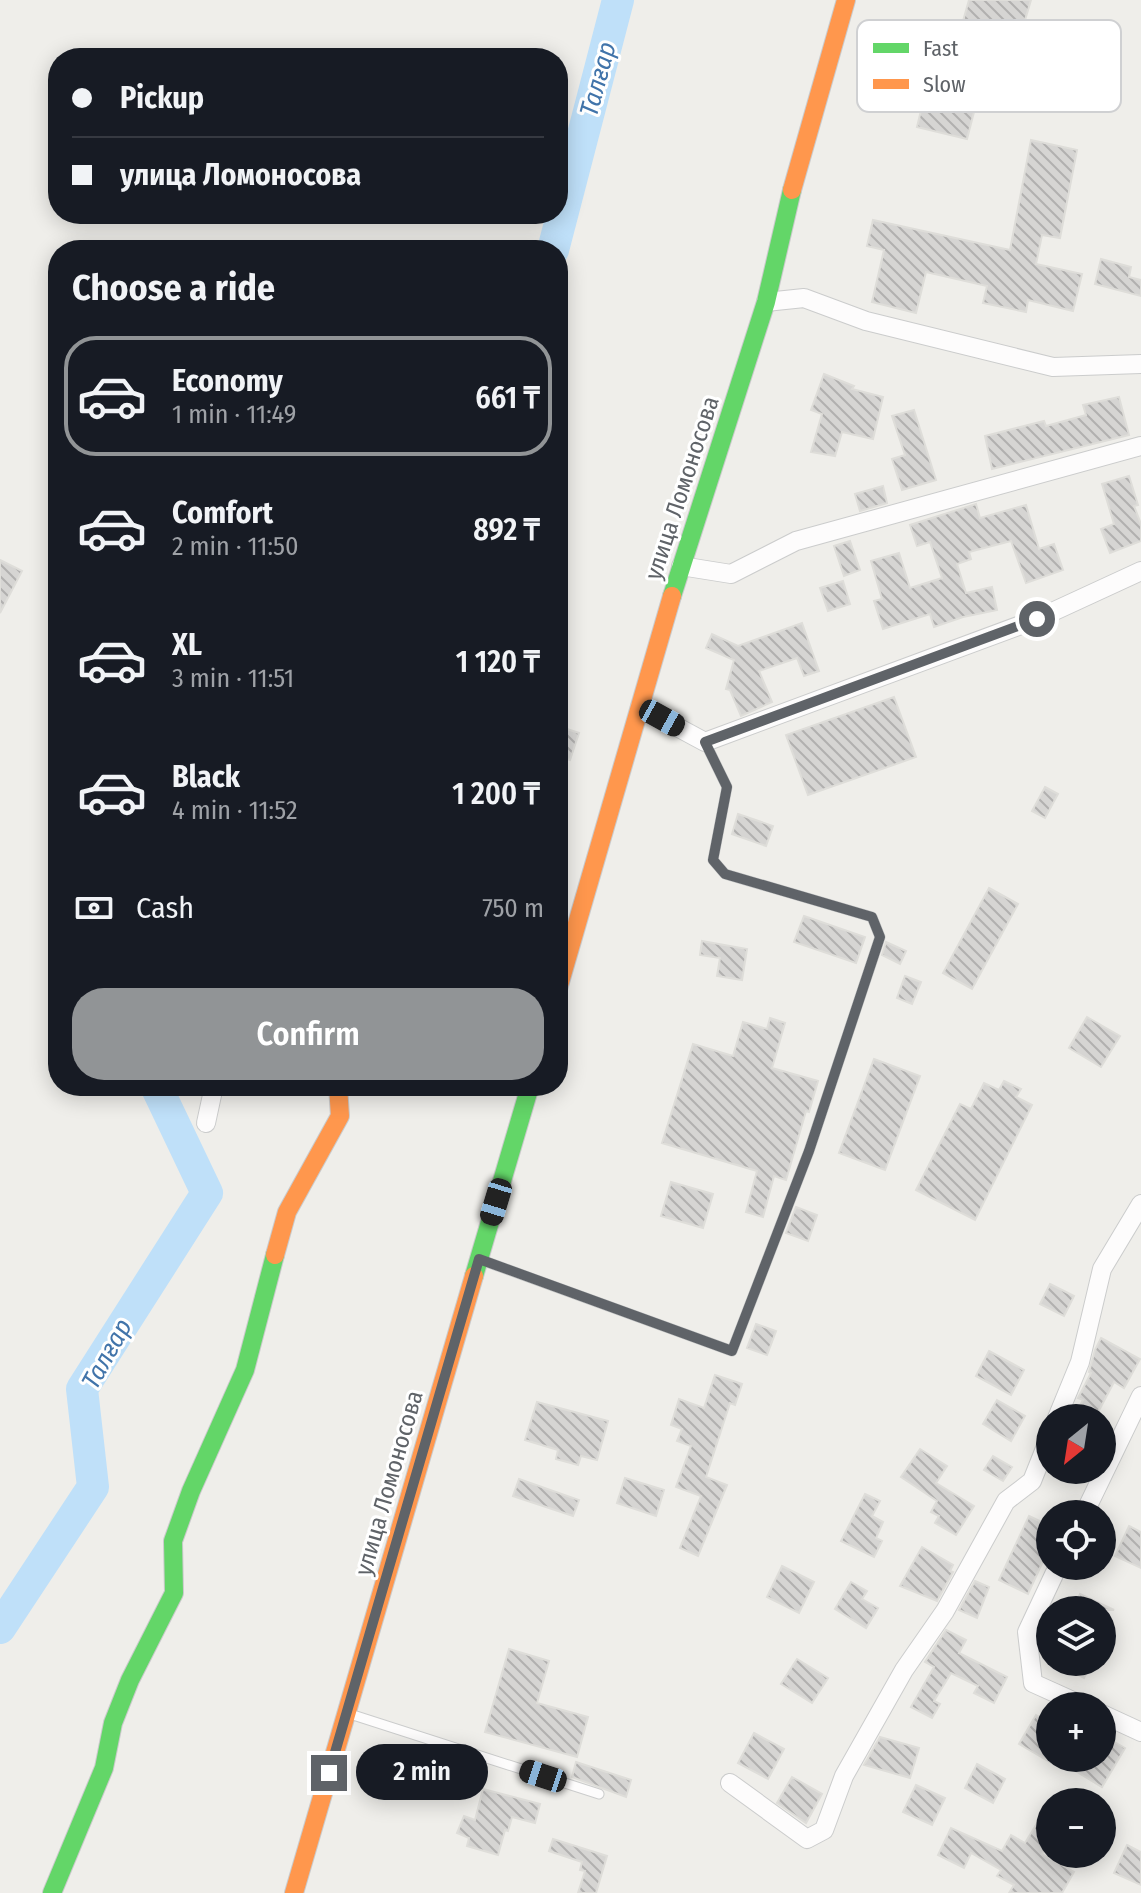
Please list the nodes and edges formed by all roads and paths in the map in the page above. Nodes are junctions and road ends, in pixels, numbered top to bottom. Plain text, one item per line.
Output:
1 (846, 0) edge
2 (766, 302) junction
3 (1141, 364) edge
4 (1141, 446) edge
5 (681, 566) junction
6 (1141, 571) edge
7 (640, 707) junction
8 (705, 742) junction
9 (568, 955) edge
10 (212, 1096) edge
11 (339, 1096) edge
12 (527, 1096) edge
13 (206, 1123) dead end
14 (1141, 1204) edge
15 (479, 1259) junction
16 (1141, 1396) edge
17 (1063, 1404) edge
18 (1036, 1471) edge
19 (1091, 1500) edge
20 (1051, 1580) edge
21 (1053, 1692) edge
22 (347, 1713) junction
23 (1116, 1720) edge
24 (1141, 1732) edge
25 (730, 1783) dead end
26 (599, 1794) dead end
27 (52, 1893) edge
28 (294, 1893) edge

1 - 2 main road, улица Ломоносова
2 - 3 street
2 - 5 main road, улица Ломоносова
4 - 5 street
5 - 7 main road, улица Ломоносова
6 - 8 street
7 - 8 street
7 - 9 main road, улица Ломоносова
8 - 15 lane
10 - 13 street
11 - 27 main road
12 - 15 main road, улица Ломоносова
14 - 17 street
15 - 22 main road, улица Ломоносова
16 - 19 street
18 - 25 street
20 - 21 street
22 - 26 lane
22 - 28 main road, улица Ломоносова
23 - 24 street

